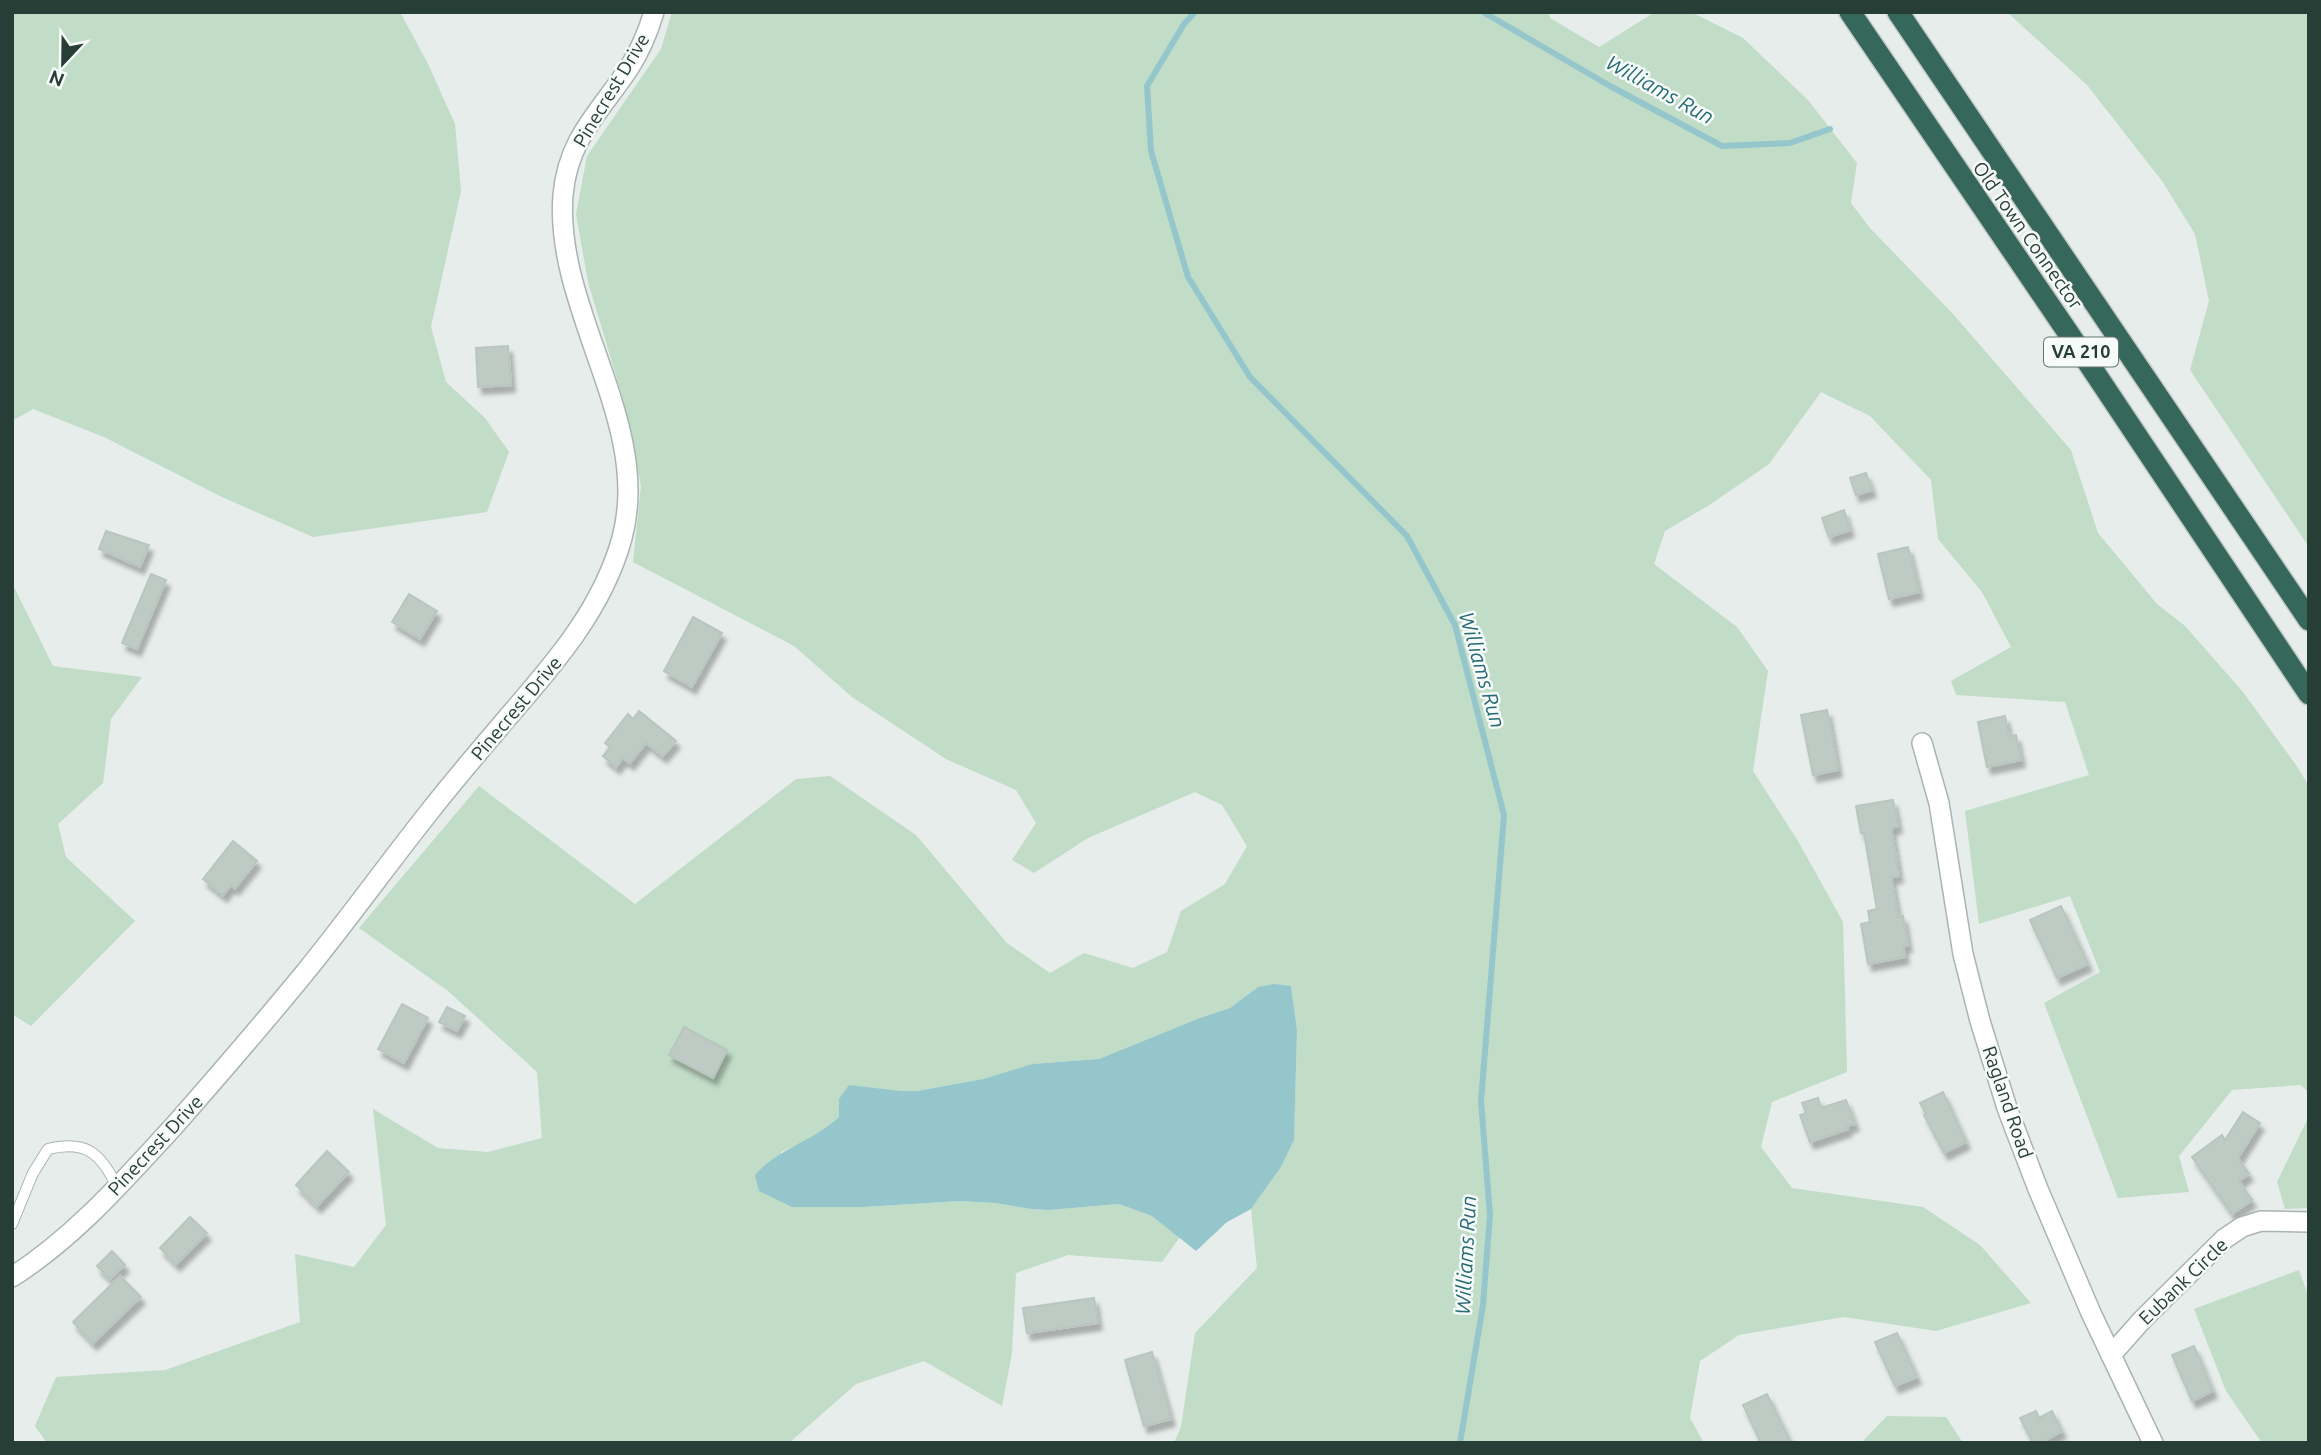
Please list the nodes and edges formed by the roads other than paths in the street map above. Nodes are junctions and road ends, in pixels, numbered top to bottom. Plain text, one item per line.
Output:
1 (654, 12) edge
2 (1850, 12) edge
3 (1898, 12) edge
4 (2309, 620) edge
5 (2309, 694) edge
6 (1922, 743) dead end
7 (117, 1186) junction
8 (2308, 1222) edge
9 (12, 1224) edge
10 (12, 1277) edge
11 (2111, 1355) junction
12 (2153, 1443) edge

1 - 7 street, Pinecrest Drive
2 - 5 highway, Old Town Connector / VA 210
3 - 4 highway, Old Town Connector / VA 210
6 - 11 street, Ragland Road
7 - 9 lane
7 - 10 street, Pinecrest Drive
8 - 11 street, Eubank Circle
11 - 12 street, Ragland Road

